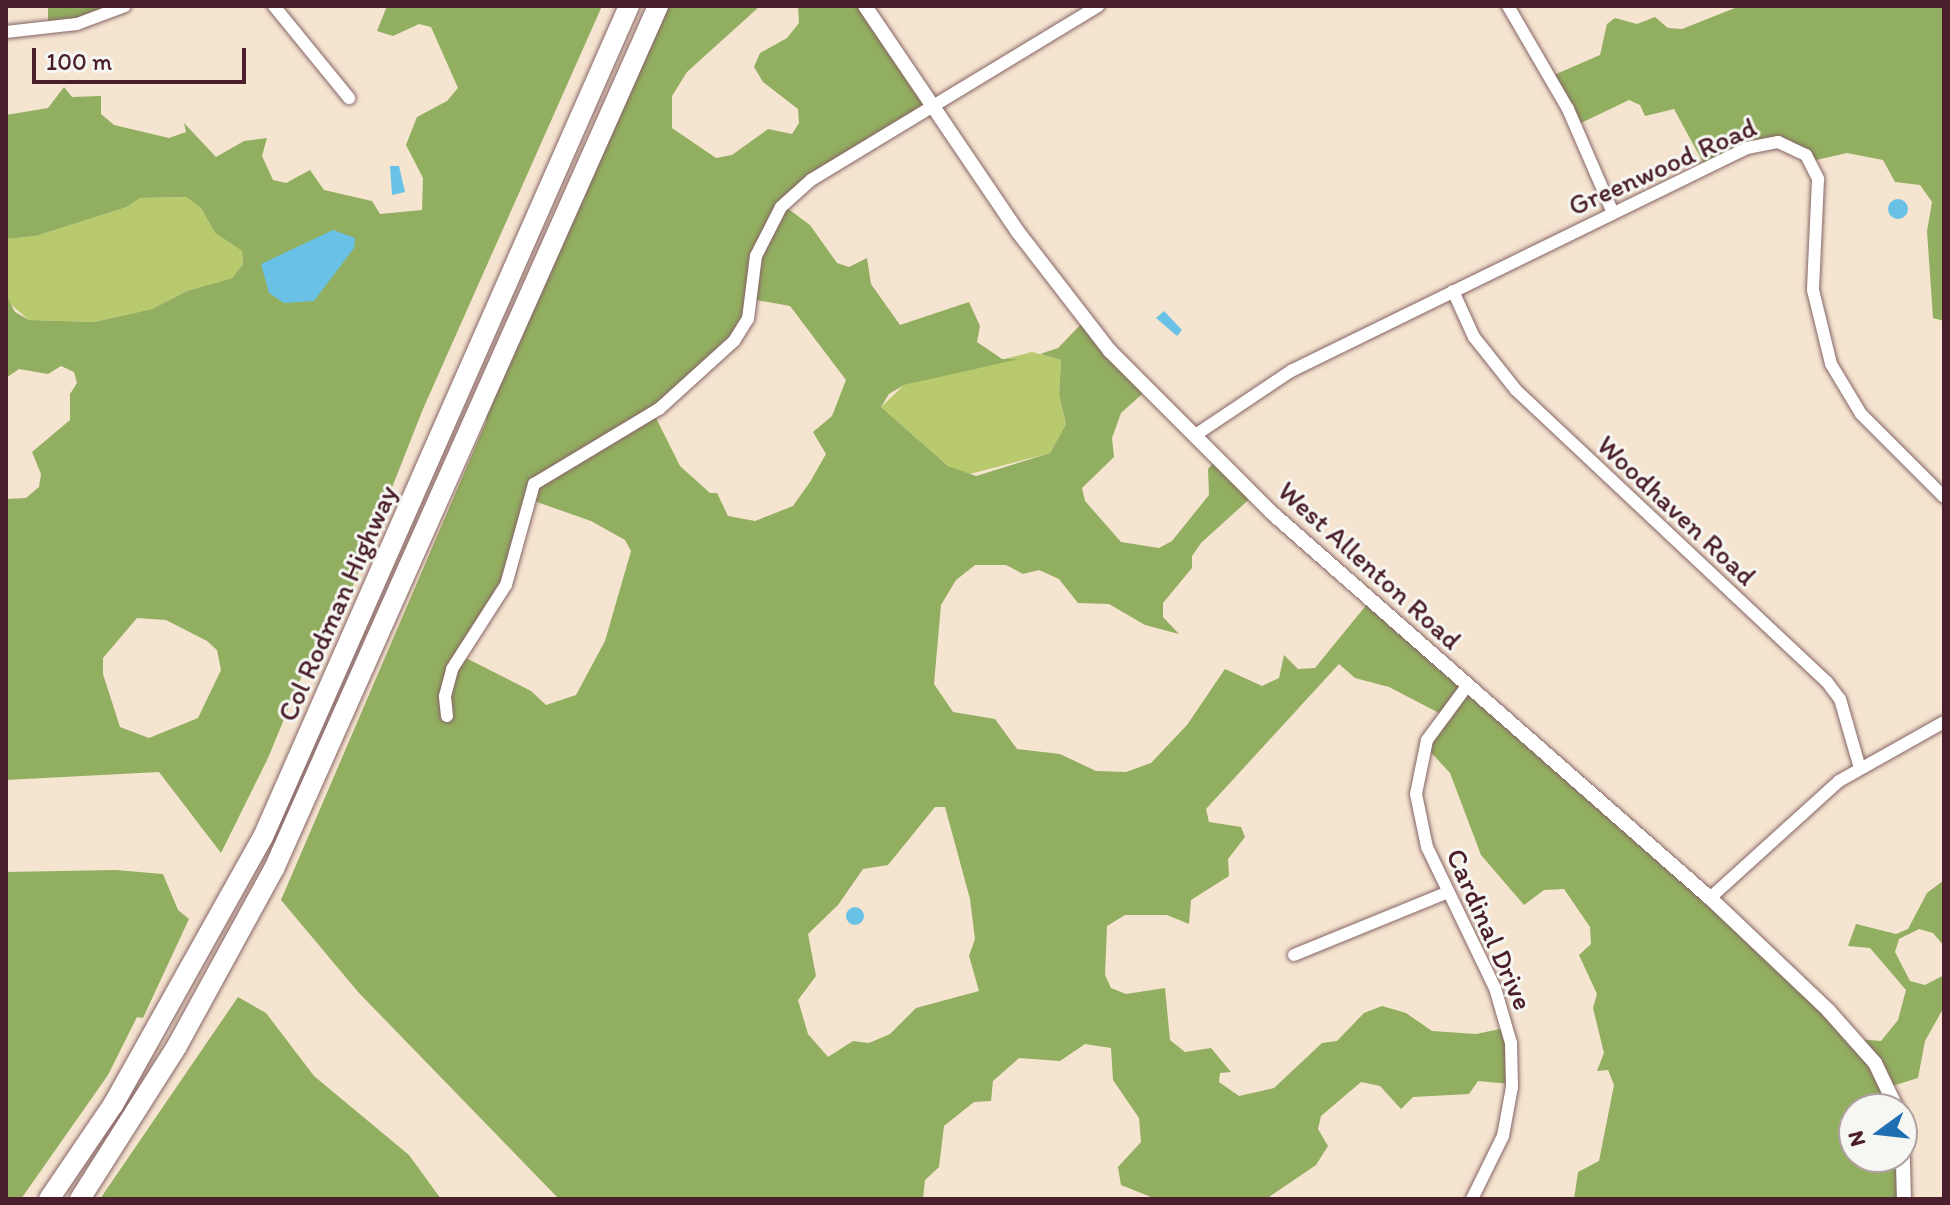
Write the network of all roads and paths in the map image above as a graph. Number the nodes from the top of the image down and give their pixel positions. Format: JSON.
{"nodes":[{"id":1,"x":125,"y":6,"type":"edge"},
{"id":2,"x":274,"y":6,"type":"edge"},
{"id":3,"x":629,"y":6,"type":"edge"},
{"id":4,"x":658,"y":6,"type":"edge"},
{"id":5,"x":865,"y":6,"type":"edge"},
{"id":6,"x":1098,"y":6,"type":"edge"},
{"id":7,"x":1508,"y":6,"type":"edge"},
{"id":8,"x":6,"y":32,"type":"edge"},
{"id":9,"x":349,"y":98,"type":"dead end"},
{"id":10,"x":932,"y":106,"type":"junction"},
{"id":11,"x":1613,"y":213,"type":"junction"},
{"id":12,"x":1453,"y":291,"type":"junction"},
{"id":13,"x":1194,"y":436,"type":"junction"},
{"id":14,"x":1944,"y":497,"type":"edge"},
{"id":15,"x":1467,"y":686,"type":"junction"},
{"id":16,"x":447,"y":716,"type":"dead end"},
{"id":17,"x":1944,"y":722,"type":"edge"},
{"id":18,"x":1859,"y":765,"type":"junction"},
{"id":19,"x":1448,"y":892,"type":"junction"},
{"id":20,"x":1710,"y":898,"type":"junction"},
{"id":21,"x":1294,"y":955,"type":"dead end"},
{"id":22,"x":1890,"y":1093,"type":"edge"},
{"id":23,"x":1903,"y":1173,"type":"edge"},
{"id":24,"x":49,"y":1199,"type":"edge"},
{"id":25,"x":80,"y":1199,"type":"edge"},
{"id":26,"x":1472,"y":1199,"type":"edge"},
{"id":27,"x":1904,"y":1199,"type":"edge"}],
"edges":[{"from":1,"to":8,"type":"street"},
{"from":2,"to":9,"type":"street"},
{"from":3,"to":24,"type":"highway","name":"Col Rodman Highway"},
{"from":4,"to":25,"type":"highway","name":"Col Rodman Highway"},
{"from":5,"to":10,"type":"street","name":"West Allenton Road"},
{"from":6,"to":10,"type":"street"},
{"from":7,"to":11,"type":"street"},
{"from":10,"to":13,"type":"street","name":"West Allenton Road"},
{"from":10,"to":16,"type":"street"},
{"from":11,"to":12,"type":"street","name":"Greenwood Road"},
{"from":11,"to":14,"type":"street","name":"Greenwood Road"},
{"from":12,"to":13,"type":"street","name":"Greenwood Road"},
{"from":12,"to":18,"type":"street","name":"Woodhaven Road"},
{"from":13,"to":15,"type":"street","name":"West Allenton Road"},
{"from":15,"to":19,"type":"street","name":"Cardinal Drive"},
{"from":15,"to":20,"type":"street","name":"West Allenton Road"},
{"from":17,"to":18,"type":"street"},
{"from":18,"to":20,"type":"street"},
{"from":19,"to":21,"type":"street"},
{"from":19,"to":26,"type":"street","name":"Cardinal Drive"},
{"from":20,"to":22,"type":"street","name":"West Allenton Road"},
{"from":23,"to":27,"type":"street"}]}
